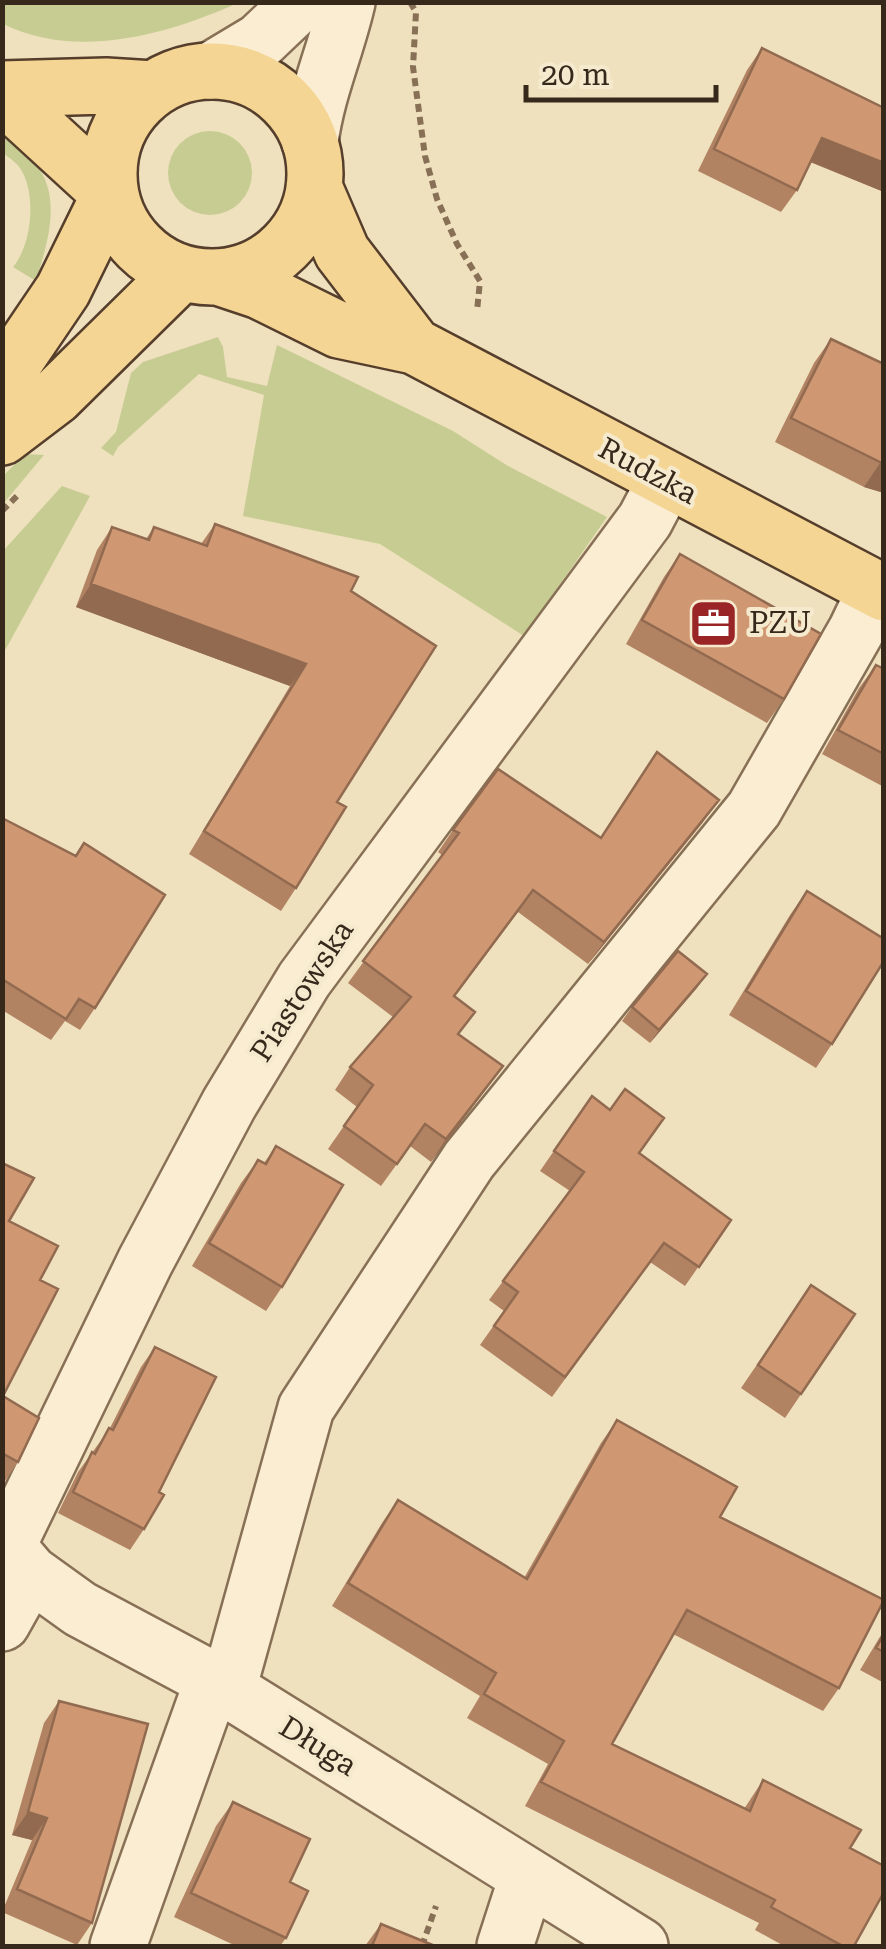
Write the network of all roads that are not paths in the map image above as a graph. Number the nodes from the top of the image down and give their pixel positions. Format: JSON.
{"nodes":[{"id":1,"x":300,"y":2,"type":"edge"},
{"id":2,"x":347,"y":2,"type":"edge"},
{"id":3,"x":210,"y":71,"type":"junction"},
{"id":4,"x":153,"y":89,"type":"junction"},
{"id":5,"x":2,"y":92,"type":"edge"},
{"id":6,"x":312,"y":164,"type":"junction"},
{"id":7,"x":110,"y":194,"type":"junction"},
{"id":8,"x":200,"y":275,"type":"junction"},
{"id":9,"x":414,"y":346,"type":"junction"},
{"id":10,"x":2,"y":380,"type":"edge"},
{"id":11,"x":2,"y":438,"type":"edge"},
{"id":12,"x":666,"y":480,"type":"junction"},
{"id":13,"x":880,"y":591,"type":"edge"},
{"id":14,"x":14,"y":1552,"type":"edge"},
{"id":15,"x":2,"y":1624,"type":"edge"},
{"id":16,"x":220,"y":1685,"type":"junction"},
{"id":17,"x":527,"y":1878,"type":"junction"},
{"id":18,"x":118,"y":1946,"type":"edge"},
{"id":19,"x":505,"y":1946,"type":"edge"},
{"id":20,"x":640,"y":1946,"type":"edge"}],
"edges":[{"from":1,"to":3,"type":"street"},
{"from":2,"to":6,"type":"street"},
{"from":3,"to":4,"type":"main road"},
{"from":3,"to":6,"type":"main road"},
{"from":4,"to":5,"type":"main road"},
{"from":4,"to":7,"type":"main road"},
{"from":5,"to":7,"type":"main road"},
{"from":6,"to":8,"type":"main road"},
{"from":6,"to":9,"type":"main road","name":"Rudzka"},
{"from":7,"to":8,"type":"main road"},
{"from":7,"to":10,"type":"main road"},
{"from":8,"to":9,"type":"main road","name":"Rudzka"},
{"from":8,"to":11,"type":"main road"},
{"from":9,"to":12,"type":"main road","name":"Rudzka"},
{"from":12,"to":13,"type":"main road","name":"Rudzka"},
{"from":12,"to":14,"type":"street","name":"Piastowska"},
{"from":13,"to":16,"type":"street"},
{"from":14,"to":15,"type":"street","name":"Piastowska"},
{"from":14,"to":16,"type":"street","name":"Długa"},
{"from":16,"to":17,"type":"street","name":"Długa"},
{"from":16,"to":18,"type":"street"},
{"from":17,"to":19,"type":"street"},
{"from":17,"to":20,"type":"street","name":"Długa"}]}
